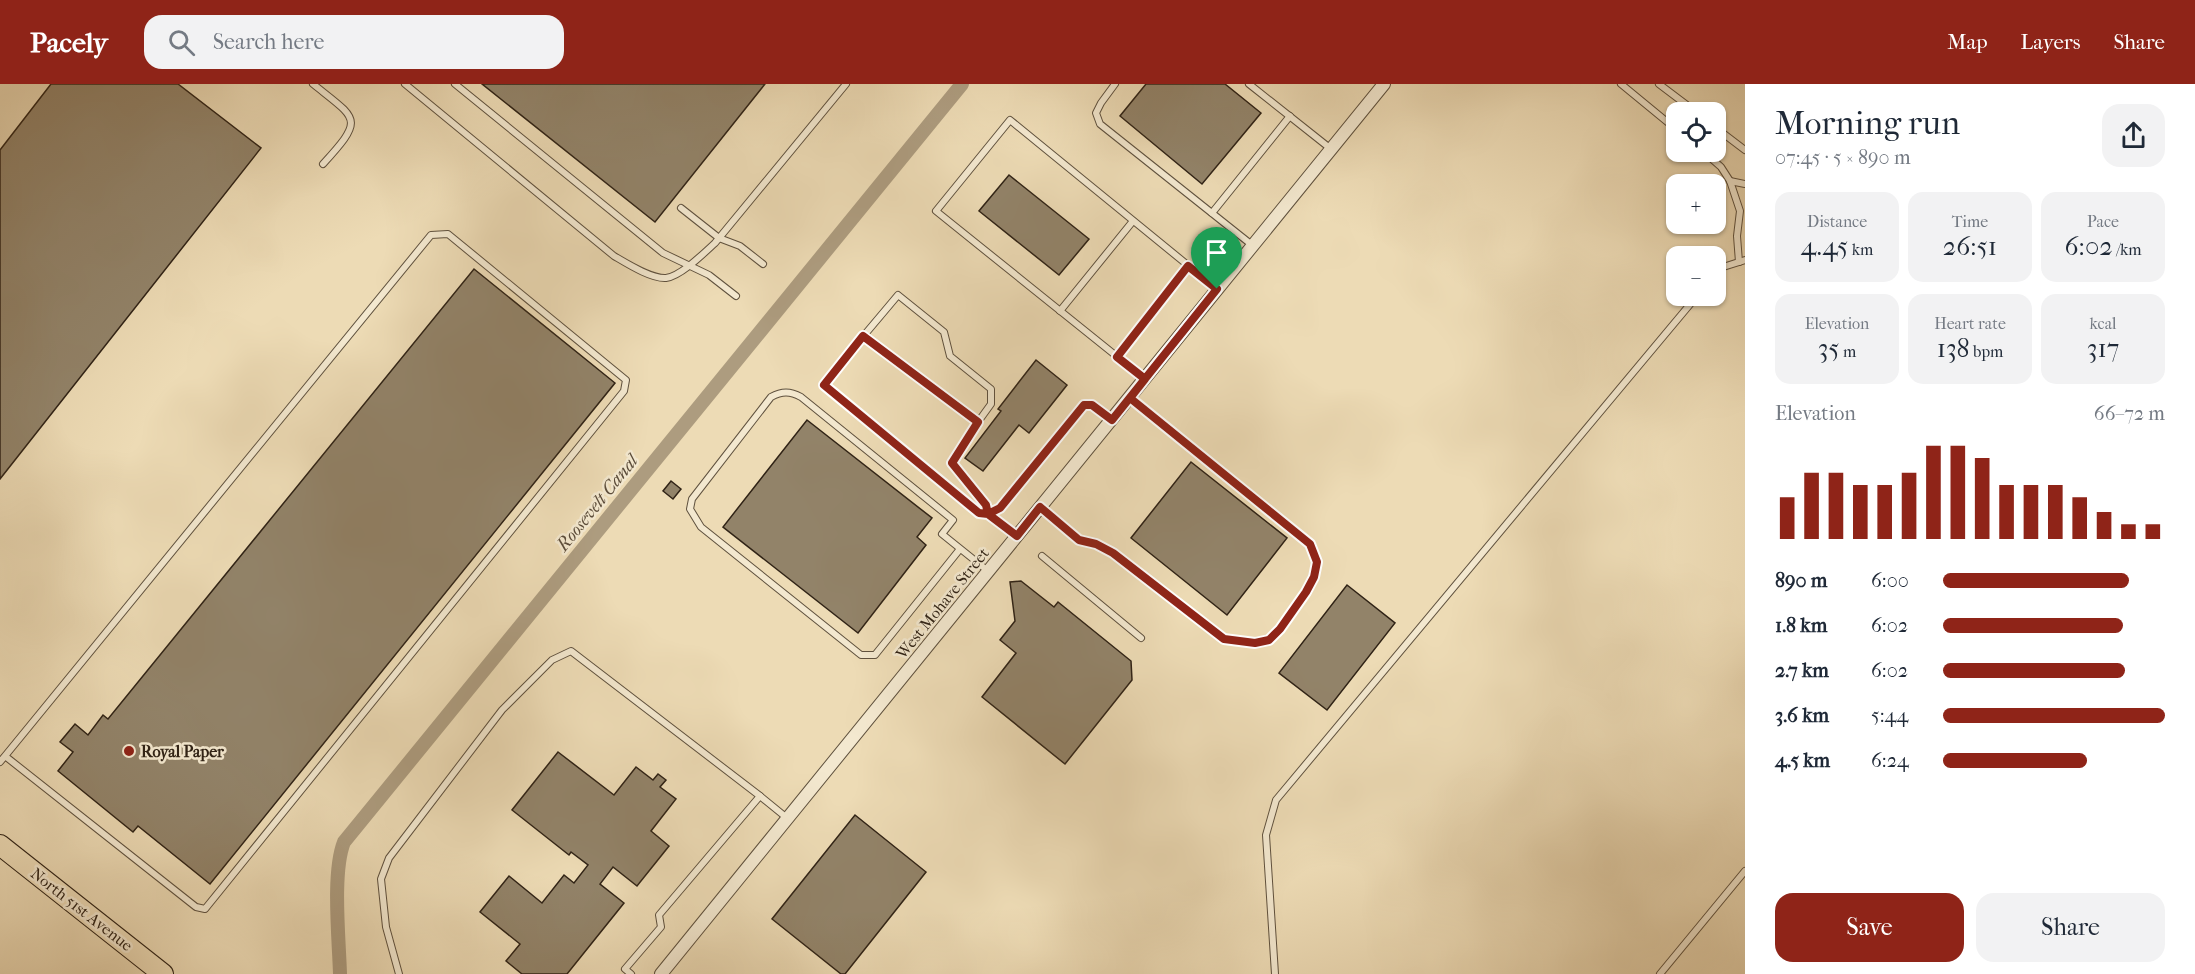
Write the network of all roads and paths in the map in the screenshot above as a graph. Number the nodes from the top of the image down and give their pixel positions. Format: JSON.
{"nodes":[{"id":1,"x":313,"y":84,"type":"edge"},
{"id":2,"x":405,"y":84,"type":"edge"},
{"id":3,"x":455,"y":84,"type":"edge"},
{"id":4,"x":846,"y":84,"type":"edge"},
{"id":5,"x":1115,"y":84,"type":"edge"},
{"id":6,"x":1249,"y":84,"type":"edge"},
{"id":7,"x":1384,"y":84,"type":"edge"},
{"id":8,"x":1621,"y":84,"type":"edge"},
{"id":9,"x":1659,"y":84,"type":"edge"},
{"id":10,"x":1683,"y":102,"type":"edge"},
{"id":11,"x":1290,"y":116,"type":"junction"},
{"id":12,"x":1666,"y":120,"type":"edge"},
{"id":13,"x":1726,"y":136,"type":"edge"},
{"id":14,"x":1331,"y":149,"type":"junction"},
{"id":15,"x":1745,"y":150,"type":"edge"},
{"id":16,"x":1715,"y":162,"type":"edge"},
{"id":17,"x":323,"y":164,"type":"dead end"},
{"id":18,"x":1730,"y":181,"type":"junction"},
{"id":19,"x":1745,"y":184,"type":"edge"},
{"id":20,"x":681,"y":208,"type":"dead end"},
{"id":21,"x":1212,"y":213,"type":"junction"},
{"id":22,"x":1133,"y":221,"type":"junction"},
{"id":23,"x":719,"y":238,"type":"junction"},
{"id":24,"x":1253,"y":246,"type":"junction"},
{"id":25,"x":1742,"y":261,"type":"edge"},
{"id":26,"x":763,"y":264,"type":"dead end"},
{"id":27,"x":690,"y":266,"type":"junction"},
{"id":28,"x":1188,"y":266,"type":"junction"},
{"id":29,"x":1726,"y":266,"type":"edge"},
{"id":30,"x":1217,"y":289,"type":"junction"},
{"id":31,"x":736,"y":296,"type":"dead end"},
{"id":32,"x":1689,"y":306,"type":"edge"},
{"id":33,"x":1060,"y":311,"type":"junction"},
{"id":34,"x":863,"y":336,"type":"junction"},
{"id":35,"x":1117,"y":357,"type":"junction"},
{"id":36,"x":1145,"y":379,"type":"junction"},
{"id":37,"x":1130,"y":398,"type":"junction"},
{"id":38,"x":1112,"y":420,"type":"junction"},
{"id":39,"x":978,"y":422,"type":"junction"},
{"id":40,"x":1040,"y":507,"type":"junction"},
{"id":41,"x":988,"y":514,"type":"junction"},
{"id":42,"x":1017,"y":536,"type":"junction"},
{"id":43,"x":960,"y":549,"type":"junction"},
{"id":44,"x":1042,"y":556,"type":"dead end"},
{"id":45,"x":988,"y":571,"type":"junction"},
{"id":46,"x":1141,"y":638,"type":"dead end"},
{"id":47,"x":5,"y":756,"type":"junction"},
{"id":48,"x":0,"y":762,"type":"edge"},
{"id":49,"x":760,"y":796,"type":"junction"},
{"id":50,"x":788,"y":818,"type":"junction"},
{"id":51,"x":0,"y":845,"type":"edge"},
{"id":52,"x":1745,"y":871,"type":"edge"},
{"id":53,"x":626,"y":972,"type":"edge"},
{"id":54,"x":163,"y":974,"type":"edge"},
{"id":55,"x":399,"y":974,"type":"edge"},
{"id":56,"x":661,"y":974,"type":"edge"},
{"id":57,"x":1275,"y":974,"type":"edge"},
{"id":58,"x":1660,"y":974,"type":"edge"}],
"edges":[{"from":1,"to":17,"type":"lane"},
{"from":2,"to":27,"type":"lane"},
{"from":3,"to":27,"type":"lane"},
{"from":4,"to":23,"type":"lane"},
{"from":5,"to":21,"type":"lane"},
{"from":6,"to":11,"type":"lane"},
{"from":7,"to":14,"type":"street","name":"West Mohave Street"},
{"from":8,"to":12,"type":"lane"},
{"from":9,"to":10,"type":"lane"},
{"from":11,"to":14,"type":"lane"},
{"from":11,"to":21,"type":"lane"},
{"from":13,"to":15,"type":"lane"},
{"from":14,"to":24,"type":"street","name":"West Mohave Street"},
{"from":16,"to":18,"type":"lane"},
{"from":18,"to":19,"type":"lane"},
{"from":18,"to":25,"type":"lane"},
{"from":20,"to":23,"type":"lane"},
{"from":21,"to":24,"type":"lane"},
{"from":22,"to":28,"type":"lane"},
{"from":22,"to":33,"type":"lane"},
{"from":22,"to":33,"type":"lane"},
{"from":23,"to":26,"type":"lane"},
{"from":23,"to":27,"type":"lane"},
{"from":24,"to":30,"type":"street","name":"West Mohave Street"},
{"from":25,"to":29,"type":"lane"},
{"from":27,"to":31,"type":"lane"},
{"from":28,"to":30,"type":"lane"},
{"from":28,"to":35,"type":"lane"},
{"from":30,"to":36,"type":"street","name":"West Mohave Street"},
{"from":32,"to":57,"type":"lane"},
{"from":33,"to":35,"type":"lane"},
{"from":34,"to":39,"type":"lane"},
{"from":34,"to":39,"type":"lane"},
{"from":34,"to":41,"type":"lane"},
{"from":35,"to":36,"type":"lane"},
{"from":36,"to":37,"type":"street","name":"West Mohave Street"},
{"from":37,"to":38,"type":"street","name":"West Mohave Street"},
{"from":37,"to":40,"type":"lane"},
{"from":38,"to":40,"type":"street","name":"West Mohave Street"},
{"from":38,"to":41,"type":"lane"},
{"from":39,"to":41,"type":"lane"},
{"from":40,"to":42,"type":"street","name":"West Mohave Street"},
{"from":41,"to":42,"type":"lane"},
{"from":42,"to":45,"type":"street","name":"West Mohave Street"},
{"from":43,"to":43,"type":"lane"},
{"from":43,"to":45,"type":"lane"},
{"from":44,"to":46,"type":"lane"},
{"from":45,"to":50,"type":"street","name":"West Mohave Street"},
{"from":47,"to":47,"type":"lane"},
{"from":47,"to":48,"type":"lane"},
{"from":49,"to":50,"type":"lane"},
{"from":49,"to":53,"type":"lane"},
{"from":49,"to":55,"type":"lane"},
{"from":50,"to":56,"type":"street","name":"West Mohave Street"},
{"from":51,"to":54,"type":"main road","name":"North 51st Avenue"},
{"from":52,"to":58,"type":"lane"}]}
